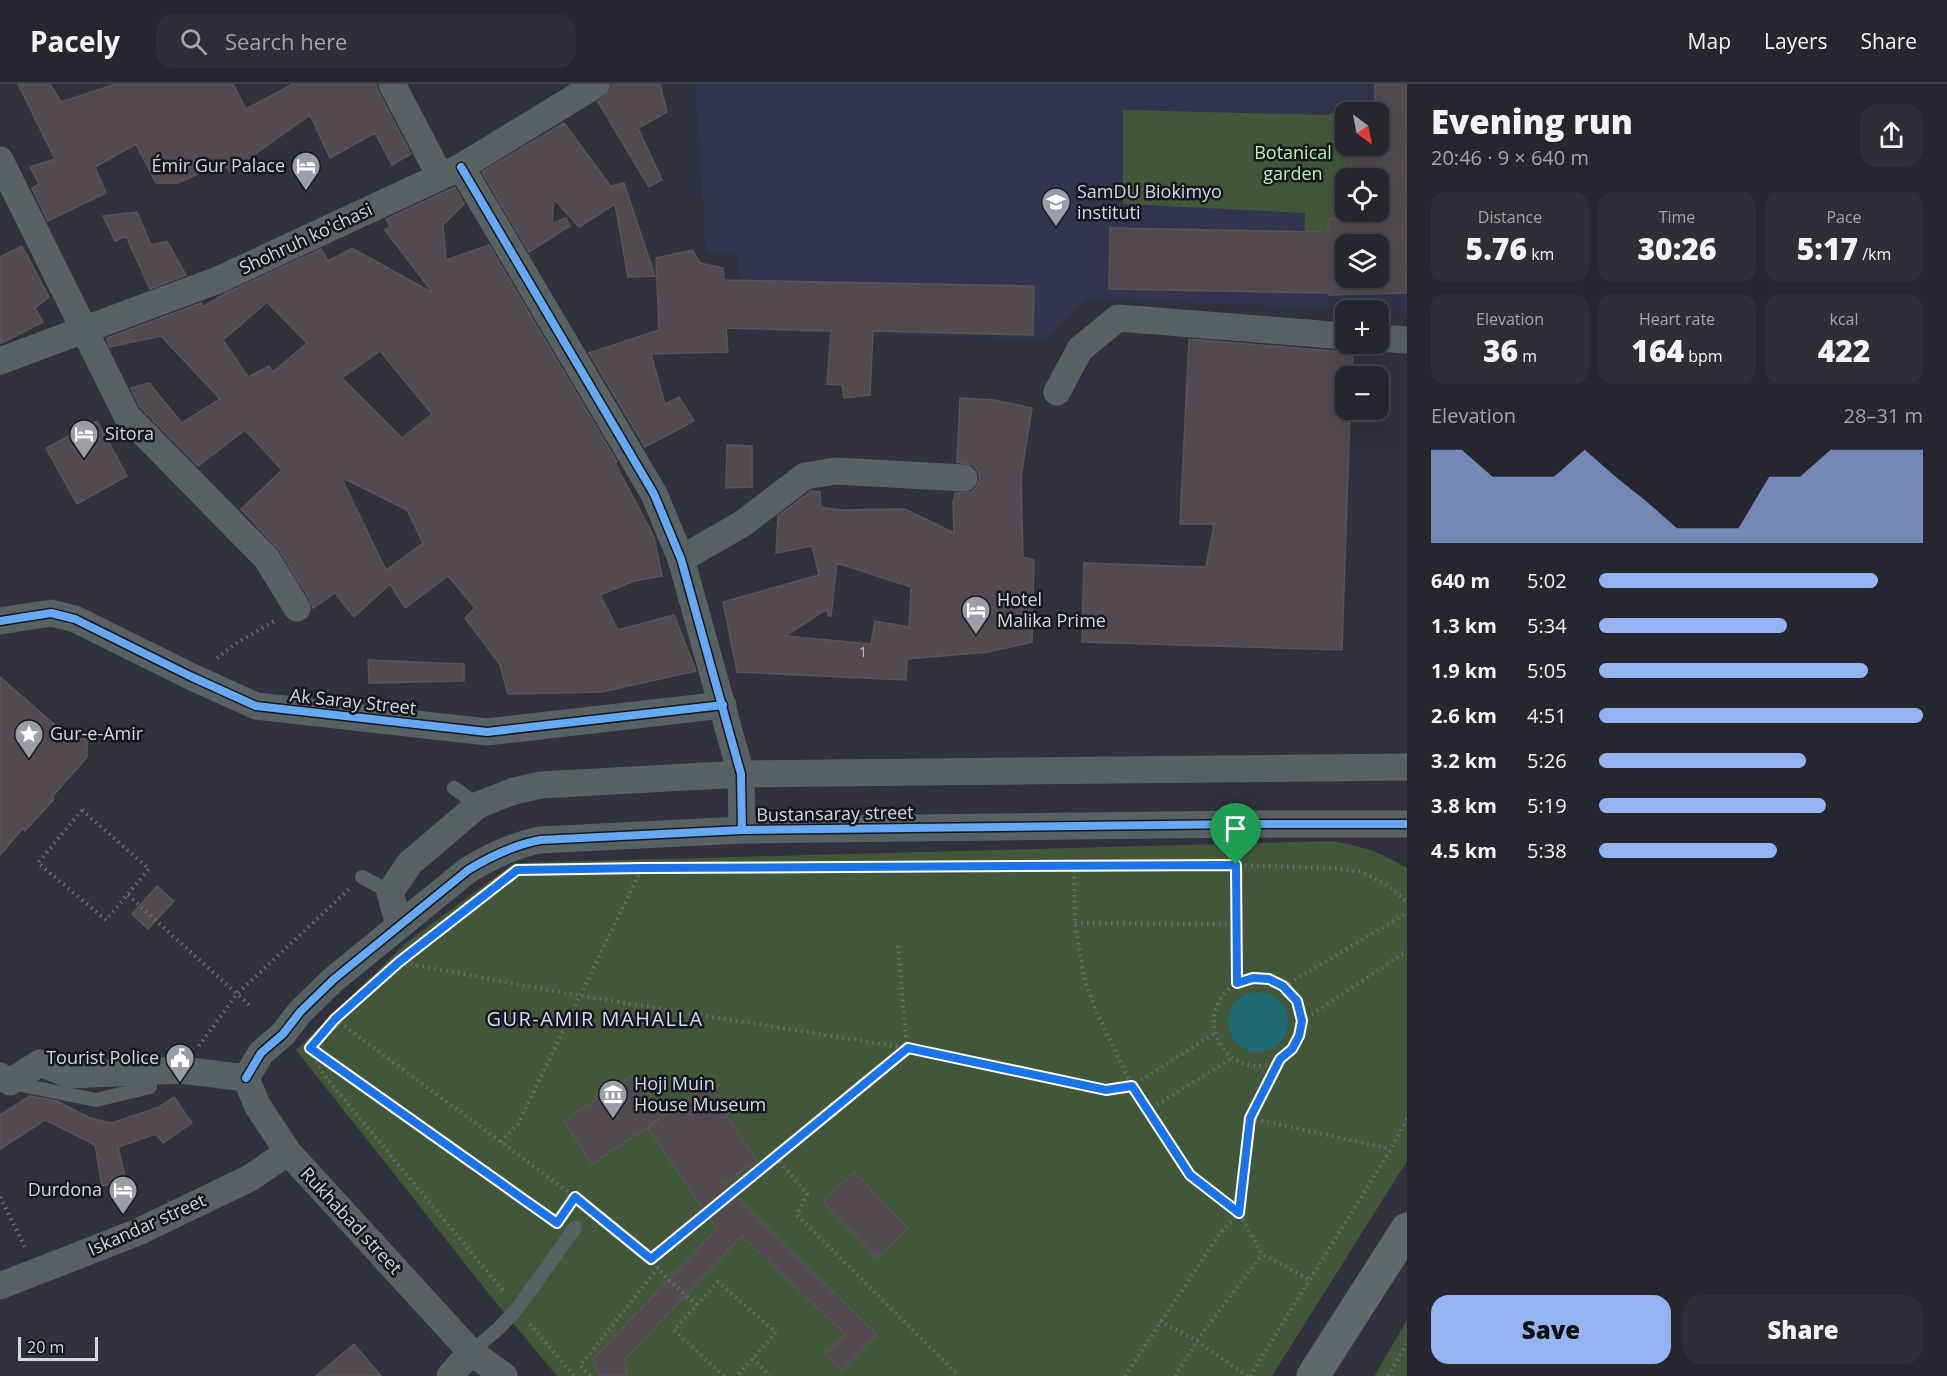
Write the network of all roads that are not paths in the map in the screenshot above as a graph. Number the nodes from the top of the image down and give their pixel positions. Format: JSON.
{"nodes":[{"id":1,"x":392,"y":84,"type":"edge"},
{"id":2,"x":597,"y":84,"type":"edge"},
{"id":3,"x":0,"y":160,"type":"edge"},
{"id":4,"x":450,"y":171,"type":"junction"},
{"id":5,"x":85,"y":329,"type":"junction"},
{"id":6,"x":1335,"y":335,"type":"edge"},
{"id":7,"x":1389,"y":339,"type":"edge"},
{"id":8,"x":1407,"y":340,"type":"edge"},
{"id":9,"x":0,"y":361,"type":"edge"},
{"id":10,"x":1057,"y":392,"type":"dead end"},
{"id":11,"x":964,"y":478,"type":"dead end"},
{"id":12,"x":681,"y":559,"type":"junction"},
{"id":13,"x":297,"y":608,"type":"road end"},
{"id":14,"x":0,"y":621,"type":"edge"},
{"id":15,"x":723,"y":705,"type":"junction"},
{"id":16,"x":1407,"y":766,"type":"edge"},
{"id":17,"x":741,"y":774,"type":"junction"},
{"id":18,"x":454,"y":788,"type":"dead end"},
{"id":19,"x":478,"y":805,"type":"junction"},
{"id":20,"x":1407,"y":824,"type":"edge"},
{"id":21,"x":742,"y":830,"type":"junction"},
{"id":22,"x":362,"y":876,"type":"road end"},
{"id":23,"x":390,"y":892,"type":"junction"},
{"id":24,"x":399,"y":926,"type":"junction"},
{"id":25,"x":246,"y":1078,"type":"junction"},
{"id":26,"x":5,"y":1079,"type":"edge"},
{"id":27,"x":150,"y":1087,"type":"dead end"},
{"id":28,"x":288,"y":1152,"type":"junction"},
{"id":29,"x":575,"y":1228,"type":"dead end"},
{"id":30,"x":1407,"y":1229,"type":"edge"},
{"id":31,"x":0,"y":1286,"type":"edge"},
{"id":32,"x":471,"y":1352,"type":"junction"},
{"id":33,"x":450,"y":1376,"type":"edge"},
{"id":34,"x":485,"y":1376,"type":"edge"},
{"id":35,"x":504,"y":1376,"type":"edge"},
{"id":36,"x":1313,"y":1376,"type":"edge"}],
"edges":[{"from":1,"to":4,"type":"street"},
{"from":2,"to":4,"type":"street","name":"Shohruh ko'chasi"},
{"from":3,"to":5,"type":"street"},
{"from":4,"to":5,"type":"street","name":"Shohruh ko'chasi"},
{"from":4,"to":12,"type":"street"},
{"from":5,"to":9,"type":"street","name":"Shohruh ko'chasi"},
{"from":5,"to":13,"type":"street"},
{"from":6,"to":10,"type":"street"},
{"from":7,"to":8,"type":"street"},
{"from":11,"to":12,"type":"street"},
{"from":12,"to":15,"type":"street"},
{"from":14,"to":15,"type":"street","name":"Ak Saray Street"},
{"from":15,"to":17,"type":"street"},
{"from":16,"to":17,"type":"street"},
{"from":17,"to":19,"type":"street"},
{"from":17,"to":21,"type":"street"},
{"from":18,"to":19,"type":"lane"},
{"from":19,"to":23,"type":"street"},
{"from":20,"to":21,"type":"street","name":"Bustansaray street"},
{"from":21,"to":24,"type":"street","name":"Bustansaray street"},
{"from":22,"to":23,"type":"lane"},
{"from":23,"to":24,"type":"street"},
{"from":24,"to":25,"type":"street","name":"Bustansaray street"},
{"from":25,"to":26,"type":"street"},
{"from":25,"to":28,"type":"street","name":"Rukhabad street"},
{"from":26,"to":27,"type":"lane"},
{"from":28,"to":31,"type":"street","name":"Iskandar street"},
{"from":28,"to":32,"type":"street","name":"Rukhabad street"},
{"from":29,"to":32,"type":"lane"},
{"from":30,"to":36,"type":"main road"},
{"from":32,"to":33,"type":"street"},
{"from":32,"to":34,"type":"street","name":"Rukhabad street"},
{"from":32,"to":35,"type":"street","name":"Rukhabad street"}]}
